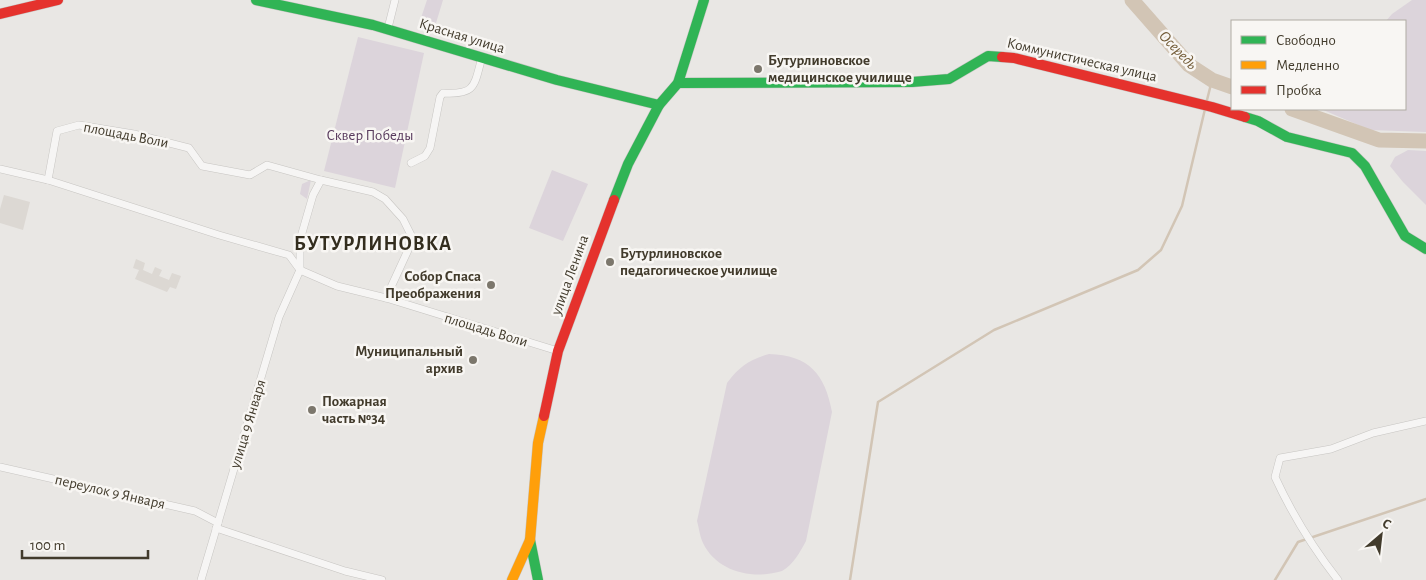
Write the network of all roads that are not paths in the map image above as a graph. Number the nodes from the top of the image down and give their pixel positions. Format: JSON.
{"nodes":[{"id":1,"x":58,"y":0,"type":"edge"},
{"id":2,"x":256,"y":0,"type":"edge"},
{"id":3,"x":395,"y":0,"type":"edge"},
{"id":4,"x":704,"y":0,"type":"edge"},
{"id":5,"x":0,"y":14,"type":"edge"},
{"id":6,"x":388,"y":28,"type":"junction"},
{"id":7,"x":482,"y":58,"type":"junction"},
{"id":8,"x":678,"y":83,"type":"junction"},
{"id":9,"x":659,"y":105,"type":"junction"},
{"id":10,"x":411,"y":164,"type":"dead end"},
{"id":11,"x":0,"y":169,"type":"edge"},
{"id":12,"x":48,"y":180,"type":"junction"},
{"id":13,"x":321,"y":180,"type":"junction"},
{"id":14,"x":1426,"y":248,"type":"edge"},
{"id":15,"x":300,"y":270,"type":"junction"},
{"id":16,"x":386,"y":298,"type":"junction"},
{"id":17,"x":558,"y":351,"type":"junction"},
{"id":18,"x":1426,"y":421,"type":"edge"},
{"id":19,"x":0,"y":467,"type":"edge"},
{"id":20,"x":217,"y":525,"type":"junction"},
{"id":21,"x":530,"y":540,"type":"junction"},
{"id":22,"x":201,"y":580,"type":"edge"},
{"id":23,"x":382,"y":580,"type":"edge"},
{"id":24,"x":512,"y":580,"type":"edge"},
{"id":25,"x":538,"y":580,"type":"edge"},
{"id":26,"x":1338,"y":580,"type":"edge"}],
"edges":[{"from":1,"to":5,"type":"main road"},
{"from":2,"to":6,"type":"main road","name":"Красная улица"},
{"from":3,"to":6,"type":"street"},
{"from":4,"to":8,"type":"main road","name":"улица Ленина"},
{"from":6,"to":7,"type":"main road","name":"Красная улица"},
{"from":7,"to":9,"type":"main road","name":"Красная улица"},
{"from":7,"to":10,"type":"street"},
{"from":8,"to":9,"type":"main road","name":"улица Ленина"},
{"from":8,"to":14,"type":"main road","name":"Коммунистическая улица"},
{"from":9,"to":17,"type":"main road","name":"улица Ленина"},
{"from":11,"to":12,"type":"street"},
{"from":12,"to":13,"type":"street","name":"площадь Воли"},
{"from":12,"to":15,"type":"street","name":"площадь Воли"},
{"from":13,"to":15,"type":"street"},
{"from":13,"to":16,"type":"street","name":"площадь Воли"},
{"from":15,"to":16,"type":"street","name":"площадь Воли"},
{"from":15,"to":20,"type":"street","name":"улица 9 Января"},
{"from":16,"to":17,"type":"street","name":"площадь Воли"},
{"from":17,"to":21,"type":"main road","name":"улица Ленина"},
{"from":18,"to":26,"type":"street"},
{"from":19,"to":20,"type":"street","name":"переулок 9 Января"},
{"from":20,"to":22,"type":"street","name":"улица 9 Января"},
{"from":20,"to":23,"type":"street","name":"переулок 9 Января"},
{"from":21,"to":24,"type":"main road"},
{"from":21,"to":25,"type":"main road","name":"улица Ленина"}]}
